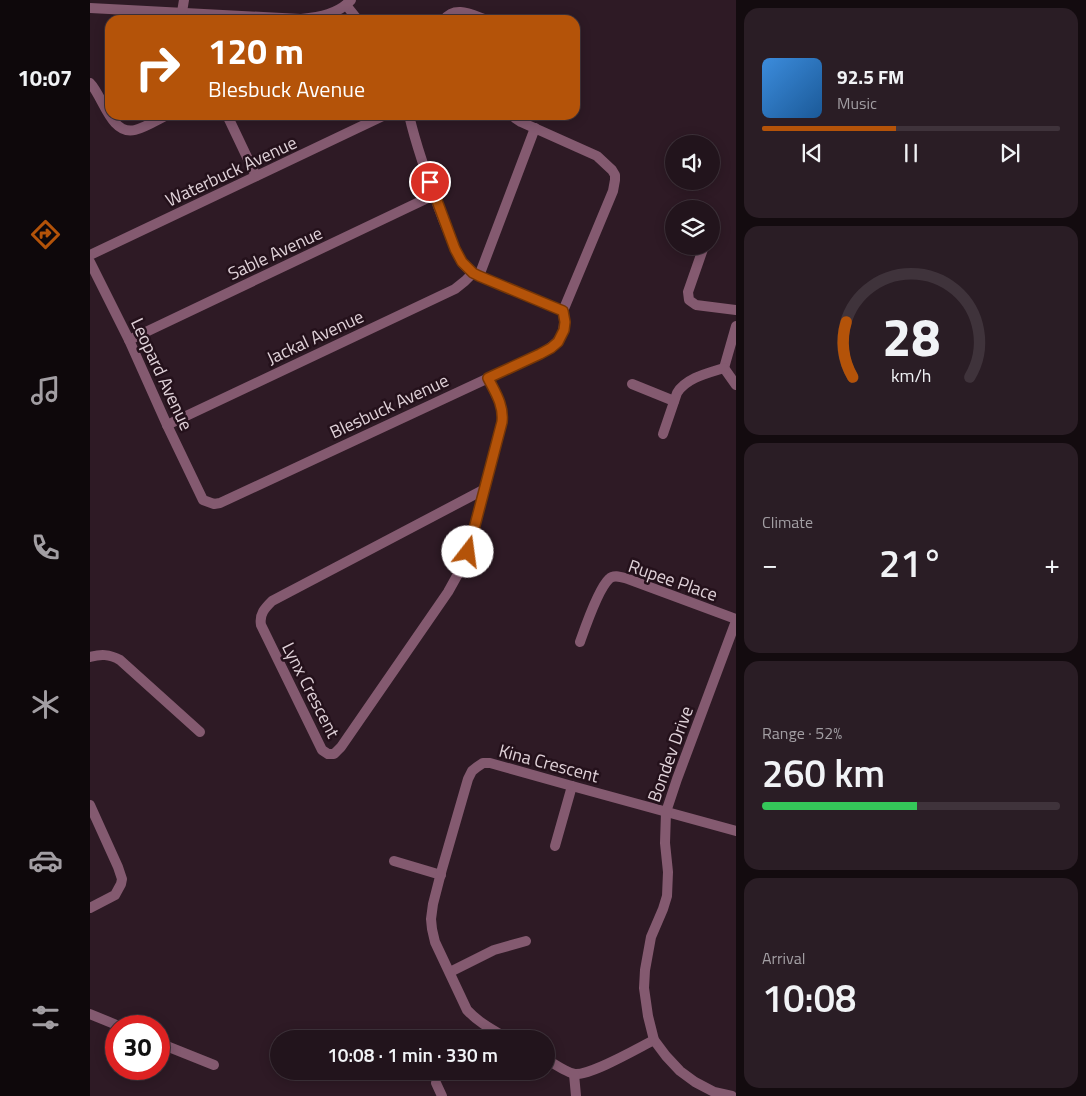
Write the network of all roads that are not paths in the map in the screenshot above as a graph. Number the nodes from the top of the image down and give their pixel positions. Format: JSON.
{"nodes":[{"id":1,"x":184,"y":0,"type":"edge"},
{"id":2,"x":349,"y":3,"type":"edge"},
{"id":3,"x":90,"y":8,"type":"edge"},
{"id":4,"x":182,"y":12,"type":"junction"},
{"id":5,"x":233,"y":15,"type":"edge"},
{"id":6,"x":333,"y":15,"type":"edge"},
{"id":7,"x":355,"y":15,"type":"edge"},
{"id":8,"x":448,"y":15,"type":"edge"},
{"id":9,"x":472,"y":15,"type":"edge"},
{"id":10,"x":90,"y":83,"type":"edge"},
{"id":11,"x":105,"y":106,"type":"edge"},
{"id":12,"x":112,"y":120,"type":"edge"},
{"id":13,"x":156,"y":120,"type":"edge"},
{"id":14,"x":229,"y":120,"type":"edge"},
{"id":15,"x":374,"y":120,"type":"edge"},
{"id":16,"x":410,"y":120,"type":"edge"},
{"id":17,"x":518,"y":120,"type":"edge"},
{"id":18,"x":535,"y":128,"type":"junction"},
{"id":19,"x":256,"y":176,"type":"junction"},
{"id":20,"x":434,"y":195,"type":"junction"},
{"id":21,"x":90,"y":255,"type":"edge"},
{"id":22,"x":701,"y":255,"type":"edge"},
{"id":23,"x":90,"y":262,"type":"edge"},
{"id":24,"x":476,"y":275,"type":"junction"},
{"id":25,"x":736,"y":310,"type":"edge"},
{"id":26,"x":563,"y":311,"type":"junction"},
{"id":27,"x":736,"y":326,"type":"edge"},
{"id":28,"x":129,"y":340,"type":"junction"},
{"id":29,"x":724,"y":368,"type":"junction"},
{"id":30,"x":488,"y":378,"type":"junction"},
{"id":31,"x":632,"y":384,"type":"dead end"},
{"id":32,"x":736,"y":385,"type":"edge"},
{"id":33,"x":674,"y":400,"type":"junction"},
{"id":34,"x":167,"y":425,"type":"junction"},
{"id":35,"x":662,"y":434,"type":"dead end"},
{"id":36,"x":485,"y":489,"type":"junction"},
{"id":37,"x":203,"y":500,"type":"joint"},
{"id":38,"x":736,"y":620,"type":"edge"},
{"id":39,"x":580,"y":642,"type":"dead end"},
{"id":40,"x":90,"y":657,"type":"edge"},
{"id":41,"x":200,"y":732,"type":"dead end"},
{"id":42,"x":572,"y":786,"type":"junction"},
{"id":43,"x":90,"y":805,"type":"edge"},
{"id":44,"x":666,"y":812,"type":"junction"},
{"id":45,"x":736,"y":831,"type":"edge"},
{"id":46,"x":555,"y":846,"type":"dead end"},
{"id":47,"x":394,"y":861,"type":"dead end"},
{"id":48,"x":441,"y":875,"type":"junction"},
{"id":49,"x":90,"y":908,"type":"edge"},
{"id":50,"x":526,"y":941,"type":"dead end"},
{"id":51,"x":450,"y":972,"type":"junction"},
{"id":52,"x":90,"y":1014,"type":"edge"},
{"id":53,"x":105,"y":1020,"type":"edge"},
{"id":54,"x":492,"y":1030,"type":"edge"},
{"id":55,"x":654,"y":1040,"type":"junction"},
{"id":56,"x":170,"y":1047,"type":"edge"},
{"id":57,"x":555,"y":1064,"type":"edge"},
{"id":58,"x":214,"y":1065,"type":"dead end"},
{"id":59,"x":574,"y":1074,"type":"junction"},
{"id":60,"x":436,"y":1083,"type":"dead end"},
{"id":61,"x":442,"y":1096,"type":"edge"},
{"id":62,"x":576,"y":1096,"type":"edge"},
{"id":63,"x":732,"y":1096,"type":"edge"}],
"edges":[{"from":1,"to":4,"type":"street"},
{"from":2,"to":6,"type":"street"},
{"from":2,"to":7,"type":"street"},
{"from":3,"to":4,"type":"street"},
{"from":4,"to":5,"type":"street"},
{"from":8,"to":9,"type":"street"},
{"from":10,"to":11,"type":"street"},
{"from":12,"to":13,"type":"street"},
{"from":14,"to":19,"type":"street"},
{"from":15,"to":19,"type":"street","name":"Waterbuck Avenue"},
{"from":16,"to":20,"type":"street"},
{"from":17,"to":18,"type":"street"},
{"from":18,"to":24,"type":"street"},
{"from":18,"to":26,"type":"street","name":"Blesbuck Avenue"},
{"from":19,"to":21,"type":"street","name":"Waterbuck Avenue"},
{"from":20,"to":24,"type":"street"},
{"from":20,"to":28,"type":"street","name":"Sable Avenue"},
{"from":22,"to":25,"type":"street"},
{"from":23,"to":28,"type":"street","name":"Leopard Avenue"},
{"from":24,"to":26,"type":"street"},
{"from":24,"to":34,"type":"street","name":"Jackal Avenue"},
{"from":26,"to":30,"type":"street","name":"Blesbuck Avenue"},
{"from":27,"to":29,"type":"street"},
{"from":28,"to":34,"type":"street","name":"Leopard Avenue"},
{"from":29,"to":32,"type":"street"},
{"from":29,"to":33,"type":"street"},
{"from":30,"to":36,"type":"street","name":"Lynx Crescent"},
{"from":30,"to":37,"type":"street","name":"Blesbuck Avenue"},
{"from":31,"to":33,"type":"street"},
{"from":33,"to":35,"type":"street"},
{"from":34,"to":37,"type":"street","name":"Leopard Avenue"},
{"from":36,"to":36,"type":"street","name":"Lynx Crescent"},
{"from":38,"to":39,"type":"street","name":"Rupee Place"},
{"from":38,"to":44,"type":"street","name":"Bondev Drive"},
{"from":40,"to":41,"type":"street"},
{"from":42,"to":44,"type":"street","name":"Kina Crescent"},
{"from":42,"to":46,"type":"street"},
{"from":42,"to":48,"type":"street","name":"Kina Crescent"},
{"from":43,"to":49,"type":"street"},
{"from":44,"to":45,"type":"street","name":"Kina Crescent"},
{"from":44,"to":55,"type":"street","name":"Bondev Drive"},
{"from":47,"to":48,"type":"street"},
{"from":48,"to":51,"type":"street","name":"Kina Crescent"},
{"from":50,"to":51,"type":"street"},
{"from":51,"to":54,"type":"street","name":"Kina Crescent"},
{"from":52,"to":53,"type":"street"},
{"from":55,"to":59,"type":"street"},
{"from":55,"to":63,"type":"street","name":"Bondev Drive"},
{"from":56,"to":58,"type":"street"},
{"from":57,"to":59,"type":"street"},
{"from":59,"to":62,"type":"street"},
{"from":60,"to":61,"type":"street"}]}
